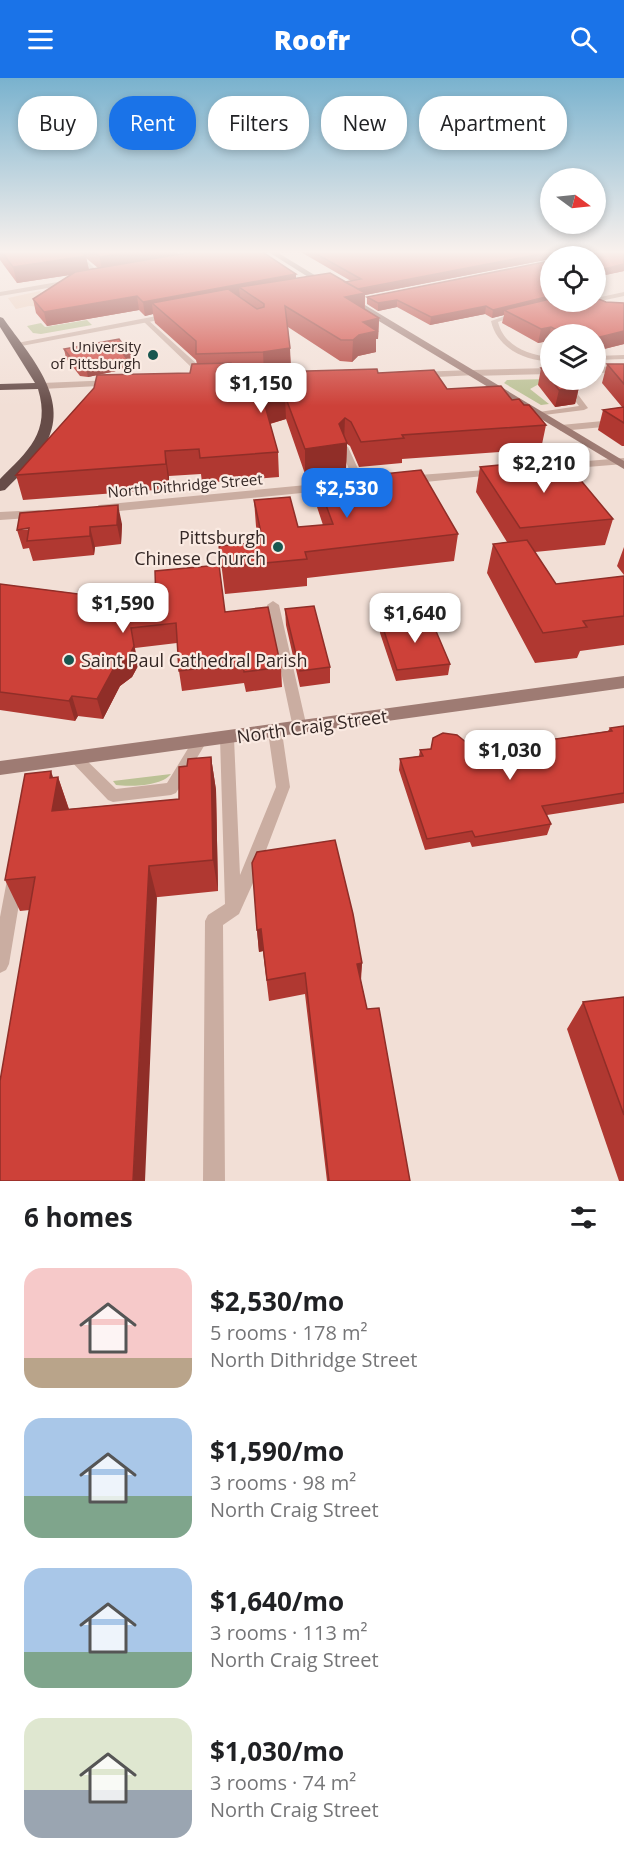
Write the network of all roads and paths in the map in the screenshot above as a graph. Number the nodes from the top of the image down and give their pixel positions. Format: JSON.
{"nodes":[{"id":1,"x":354,"y":302,"type":"edge"},
{"id":2,"x":526,"y":311,"type":"edge"},
{"id":3,"x":183,"y":312,"type":"edge"},
{"id":4,"x":0,"y":320,"type":"edge"},
{"id":5,"x":145,"y":320,"type":"junction"},
{"id":6,"x":16,"y":344,"type":"junction"},
{"id":7,"x":624,"y":357,"type":"edge"},
{"id":8,"x":540,"y":358,"type":"edge"},
{"id":9,"x":606,"y":358,"type":"edge"},
{"id":10,"x":624,"y":369,"type":"edge"},
{"id":11,"x":606,"y":370,"type":"edge"},
{"id":12,"x":540,"y":371,"type":"edge"},
{"id":13,"x":472,"y":373,"type":"junction"},
{"id":14,"x":409,"y":375,"type":"edge"},
{"id":15,"x":190,"y":381,"type":"joint"},
{"id":16,"x":204,"y":381,"type":"edge"},
{"id":17,"x":129,"y":383,"type":"edge"},
{"id":18,"x":42,"y":386,"type":"junction"},
{"id":19,"x":0,"y":387,"type":"edge"},
{"id":20,"x":570,"y":390,"type":"edge"},
{"id":21,"x":538,"y":414,"type":"junction"},
{"id":22,"x":624,"y":422,"type":"edge"},
{"id":23,"x":561,"y":428,"type":"junction"},
{"id":24,"x":344,"y":447,"type":"edge"},
{"id":25,"x":621,"y":463,"type":"edge"},
{"id":26,"x":535,"y":469,"type":"edge"},
{"id":27,"x":515,"y":470,"type":"edge"},
{"id":28,"x":393,"y":481,"type":"edge"},
{"id":29,"x":366,"y":484,"type":"joint"},
{"id":30,"x":0,"y":487,"type":"edge"},
{"id":31,"x":83,"y":510,"type":"edge"},
{"id":32,"x":47,"y":514,"type":"edge"},
{"id":33,"x":0,"y":516,"type":"edge"},
{"id":34,"x":273,"y":605,"type":"dead end"},
{"id":35,"x":624,"y":682,"type":"edge"},
{"id":36,"x":300,"y":728,"type":"junction"},
{"id":37,"x":275,"y":732,"type":"junction"},
{"id":38,"x":227,"y":738,"type":"junction"},
{"id":39,"x":200,"y":741,"type":"junction"},
{"id":40,"x":75,"y":758,"type":"junction"},
{"id":41,"x":0,"y":768,"type":"edge"},
{"id":42,"x":18,"y":864,"type":"edge"},
{"id":43,"x":233,"y":908,"type":"junction"},
{"id":44,"x":0,"y":964,"type":"edge"},
{"id":45,"x":214,"y":1181,"type":"edge"}],
"edges":[{"from":1,"to":13,"type":"main road"},
{"from":2,"to":8,"type":"lane"},
{"from":3,"to":5,"type":"street"},
{"from":4,"to":6,"type":"highway"},
{"from":5,"to":6,"type":"street"},
{"from":5,"to":15,"type":"lane"},
{"from":6,"to":18,"type":"highway"},
{"from":7,"to":9,"type":"lane"},
{"from":10,"to":11,"type":"street"},
{"from":12,"to":13,"type":"street"},
{"from":13,"to":14,"type":"street"},
{"from":13,"to":21,"type":"main road"},
{"from":15,"to":16,"type":"street"},
{"from":17,"to":18,"type":"street"},
{"from":18,"to":19,"type":"highway"},
{"from":18,"to":30,"type":"highway"},
{"from":20,"to":21,"type":"lane"},
{"from":21,"to":23,"type":"main road"},
{"from":22,"to":23,"type":"lane"},
{"from":23,"to":25,"type":"main road"},
{"from":24,"to":29,"type":"lane"},
{"from":25,"to":26,"type":"street"},
{"from":27,"to":28,"type":"street"},
{"from":29,"to":31,"type":"street","name":"North Dithridge Street"},
{"from":32,"to":33,"type":"street"},
{"from":34,"to":36,"type":"lane"},
{"from":35,"to":36,"type":"main road","name":"North Craig Street"},
{"from":36,"to":37,"type":"main road","name":"North Craig Street"},
{"from":37,"to":38,"type":"main road","name":"North Craig Street"},
{"from":37,"to":43,"type":"lane"},
{"from":38,"to":39,"type":"main road","name":"North Craig Street"},
{"from":38,"to":43,"type":"lane"},
{"from":39,"to":40,"type":"main road","name":"North Craig Street"},
{"from":39,"to":40,"type":"lane"},
{"from":40,"to":41,"type":"main road","name":"North Craig Street"},
{"from":42,"to":44,"type":"lane"},
{"from":43,"to":45,"type":"lane"}]}
